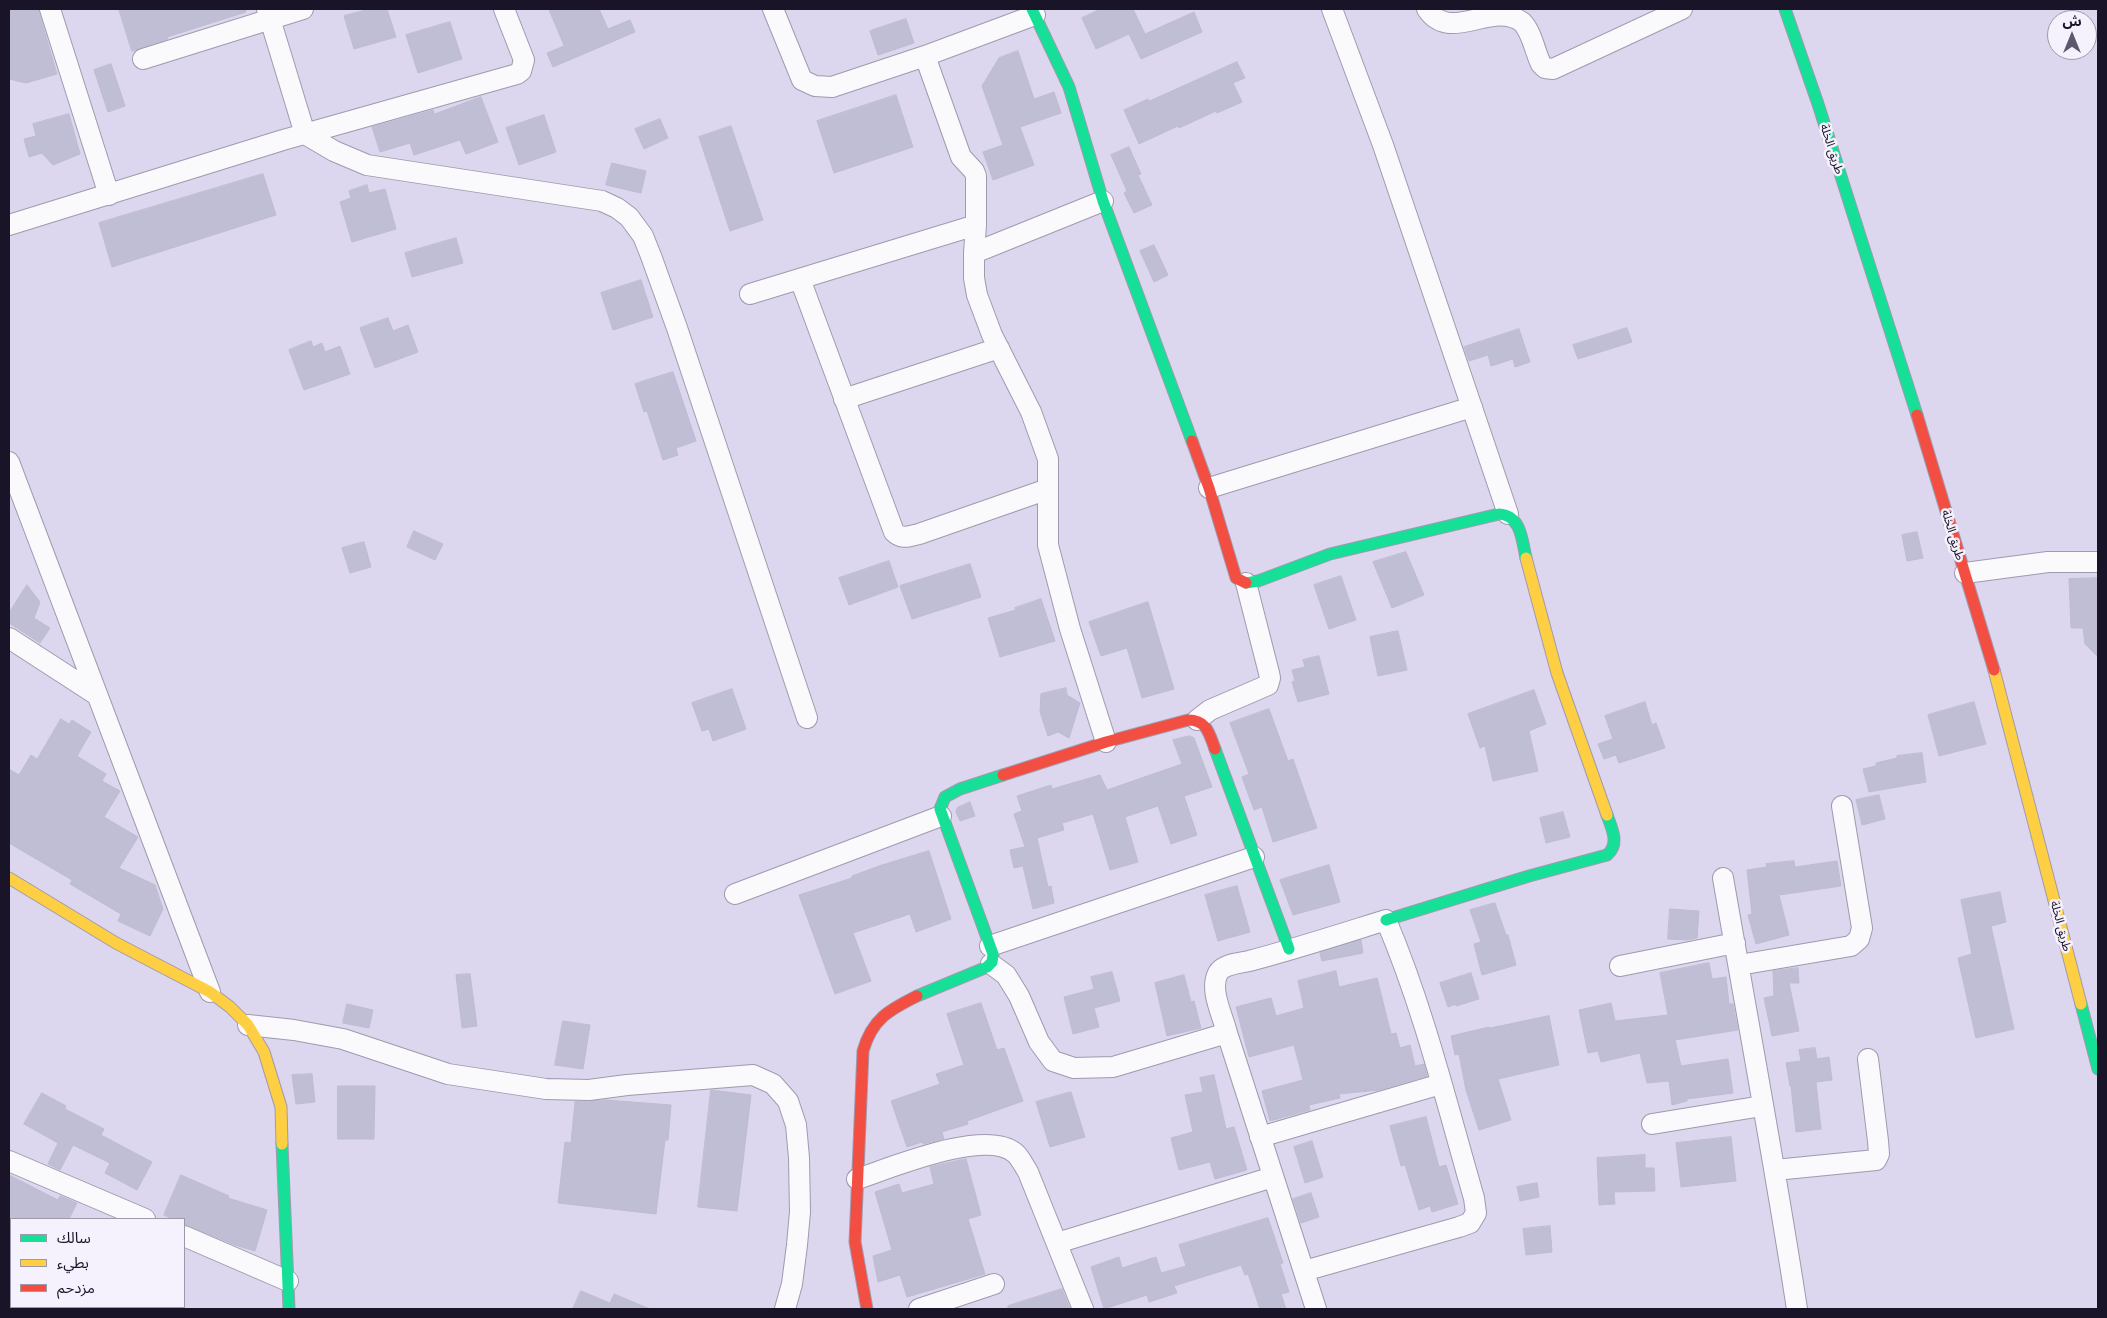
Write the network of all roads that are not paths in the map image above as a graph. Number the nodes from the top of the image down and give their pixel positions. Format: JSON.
{"nodes":[{"id":1,"x":50,"y":9,"type":"edge"},
{"id":2,"x":304,"y":9,"type":"edge"},
{"id":3,"x":504,"y":9,"type":"edge"},
{"id":4,"x":773,"y":9,"type":"edge"},
{"id":5,"x":1332,"y":9,"type":"edge"},
{"id":6,"x":1426,"y":9,"type":"edge"},
{"id":7,"x":1682,"y":9,"type":"edge"},
{"id":8,"x":1785,"y":9,"type":"edge"},
{"id":9,"x":1033,"y":12,"type":"edge"},
{"id":10,"x":268,"y":14,"type":"edge"},
{"id":11,"x":926,"y":56,"type":"junction"},
{"id":12,"x":144,"y":59,"type":"dead end"},
{"id":13,"x":305,"y":134,"type":"junction"},
{"id":14,"x":109,"y":194,"type":"junction"},
{"id":15,"x":1103,"y":201,"type":"junction"},
{"id":16,"x":9,"y":225,"type":"edge"},
{"id":17,"x":976,"y":226,"type":"junction"},
{"id":18,"x":974,"y":253,"type":"junction"},
{"id":19,"x":800,"y":279,"type":"junction"},
{"id":20,"x":750,"y":294,"type":"dead end"},
{"id":21,"x":999,"y":348,"type":"junction"},
{"id":22,"x":844,"y":398,"type":"junction"},
{"id":23,"x":1472,"y":407,"type":"junction"},
{"id":24,"x":9,"y":462,"type":"edge"},
{"id":25,"x":1210,"y":488,"type":"junction"},
{"id":26,"x":1048,"y":489,"type":"junction"},
{"id":27,"x":1508,"y":514,"type":"junction"},
{"id":28,"x":2098,"y":562,"type":"edge"},
{"id":29,"x":1965,"y":573,"type":"junction"},
{"id":30,"x":1246,"y":584,"type":"junction"},
{"id":31,"x":9,"y":638,"type":"edge"},
{"id":32,"x":96,"y":695,"type":"junction"},
{"id":33,"x":807,"y":718,"type":"dead end"},
{"id":34,"x":1198,"y":720,"type":"junction"},
{"id":35,"x":1106,"y":742,"type":"junction"},
{"id":36,"x":1842,"y":806,"type":"dead end"},
{"id":37,"x":941,"y":816,"type":"junction"},
{"id":38,"x":1254,"y":857,"type":"junction"},
{"id":39,"x":9,"y":878,"type":"edge"},
{"id":40,"x":1724,"y":878,"type":"dead end"},
{"id":41,"x":735,"y":894,"type":"dead end"},
{"id":42,"x":1386,"y":920,"type":"junction"},
{"id":43,"x":1735,"y":943,"type":"junction"},
{"id":44,"x":1289,"y":949,"type":"junction"},
{"id":45,"x":990,"y":955,"type":"junction"},
{"id":46,"x":1739,"y":965,"type":"junction"},
{"id":47,"x":1620,"y":966,"type":"dead end"},
{"id":48,"x":210,"y":992,"type":"junction"},
{"id":49,"x":248,"y":1025,"type":"junction"},
{"id":50,"x":1227,"y":1033,"type":"junction"},
{"id":51,"x":1868,"y":1059,"type":"dead end"},
{"id":52,"x":2098,"y":1069,"type":"edge"},
{"id":53,"x":1441,"y":1084,"type":"junction"},
{"id":54,"x":1762,"y":1106,"type":"junction"},
{"id":55,"x":1652,"y":1124,"type":"dead end"},
{"id":56,"x":1260,"y":1137,"type":"junction"},
{"id":57,"x":9,"y":1161,"type":"edge"},
{"id":58,"x":1776,"y":1170,"type":"junction"},
{"id":59,"x":1273,"y":1178,"type":"junction"},
{"id":60,"x":857,"y":1179,"type":"junction"},
{"id":61,"x":143,"y":1218,"type":"edge"},
{"id":62,"x":185,"y":1236,"type":"edge"},
{"id":63,"x":1056,"y":1243,"type":"junction"},
{"id":64,"x":1304,"y":1271,"type":"junction"},
{"id":65,"x":288,"y":1281,"type":"junction"},
{"id":66,"x":994,"y":1284,"type":"dead end"},
{"id":67,"x":289,"y":1309,"type":"edge"},
{"id":68,"x":785,"y":1309,"type":"edge"},
{"id":69,"x":867,"y":1309,"type":"edge"},
{"id":70,"x":919,"y":1309,"type":"edge"},
{"id":71,"x":1083,"y":1309,"type":"edge"},
{"id":72,"x":1316,"y":1309,"type":"edge"},
{"id":73,"x":1797,"y":1309,"type":"edge"}],
"edges":[{"from":1,"to":14,"type":"street"},
{"from":2,"to":10,"type":"street"},
{"from":3,"to":13,"type":"street"},
{"from":4,"to":11,"type":"street"},
{"from":5,"to":23,"type":"street"},
{"from":6,"to":7,"type":"street"},
{"from":8,"to":29,"type":"street","name":"طريق الخلة"},
{"from":9,"to":11,"type":"street"},
{"from":9,"to":15,"type":"street"},
{"from":10,"to":12,"type":"street"},
{"from":10,"to":13,"type":"street"},
{"from":11,"to":17,"type":"street"},
{"from":13,"to":14,"type":"street"},
{"from":13,"to":33,"type":"street"},
{"from":14,"to":16,"type":"street"},
{"from":15,"to":18,"type":"street"},
{"from":15,"to":25,"type":"street"},
{"from":17,"to":18,"type":"street"},
{"from":17,"to":19,"type":"street"},
{"from":18,"to":21,"type":"street"},
{"from":19,"to":20,"type":"street"},
{"from":19,"to":22,"type":"street"},
{"from":21,"to":22,"type":"street"},
{"from":21,"to":26,"type":"street"},
{"from":22,"to":26,"type":"street"},
{"from":23,"to":25,"type":"street"},
{"from":23,"to":27,"type":"street"},
{"from":24,"to":32,"type":"street"},
{"from":25,"to":30,"type":"street"},
{"from":26,"to":35,"type":"street"},
{"from":27,"to":30,"type":"street"},
{"from":27,"to":42,"type":"street"},
{"from":28,"to":29,"type":"street"},
{"from":29,"to":52,"type":"street","name":"طريق الخلة"},
{"from":30,"to":34,"type":"street"},
{"from":31,"to":32,"type":"street"},
{"from":32,"to":48,"type":"street"},
{"from":34,"to":35,"type":"street"},
{"from":34,"to":38,"type":"street"},
{"from":35,"to":37,"type":"street"},
{"from":36,"to":46,"type":"street"},
{"from":37,"to":41,"type":"street"},
{"from":37,"to":45,"type":"street"},
{"from":38,"to":44,"type":"street"},
{"from":38,"to":45,"type":"street"},
{"from":39,"to":48,"type":"street"},
{"from":40,"to":43,"type":"street"},
{"from":42,"to":44,"type":"street"},
{"from":42,"to":53,"type":"street"},
{"from":43,"to":46,"type":"street"},
{"from":43,"to":47,"type":"street"},
{"from":44,"to":50,"type":"street"},
{"from":45,"to":50,"type":"street"},
{"from":45,"to":60,"type":"street"},
{"from":46,"to":54,"type":"street"},
{"from":48,"to":49,"type":"street"},
{"from":49,"to":65,"type":"street"},
{"from":49,"to":68,"type":"street"},
{"from":50,"to":56,"type":"street"},
{"from":51,"to":58,"type":"street"},
{"from":53,"to":56,"type":"street"},
{"from":53,"to":64,"type":"street"},
{"from":54,"to":55,"type":"street"},
{"from":54,"to":58,"type":"street"},
{"from":56,"to":59,"type":"street"},
{"from":57,"to":61,"type":"street"},
{"from":58,"to":73,"type":"street"},
{"from":59,"to":63,"type":"street"},
{"from":59,"to":64,"type":"street"},
{"from":60,"to":63,"type":"street"},
{"from":60,"to":69,"type":"street"},
{"from":62,"to":65,"type":"street"},
{"from":63,"to":71,"type":"street"},
{"from":64,"to":72,"type":"street"},
{"from":65,"to":67,"type":"street"},
{"from":66,"to":70,"type":"street"}]}
